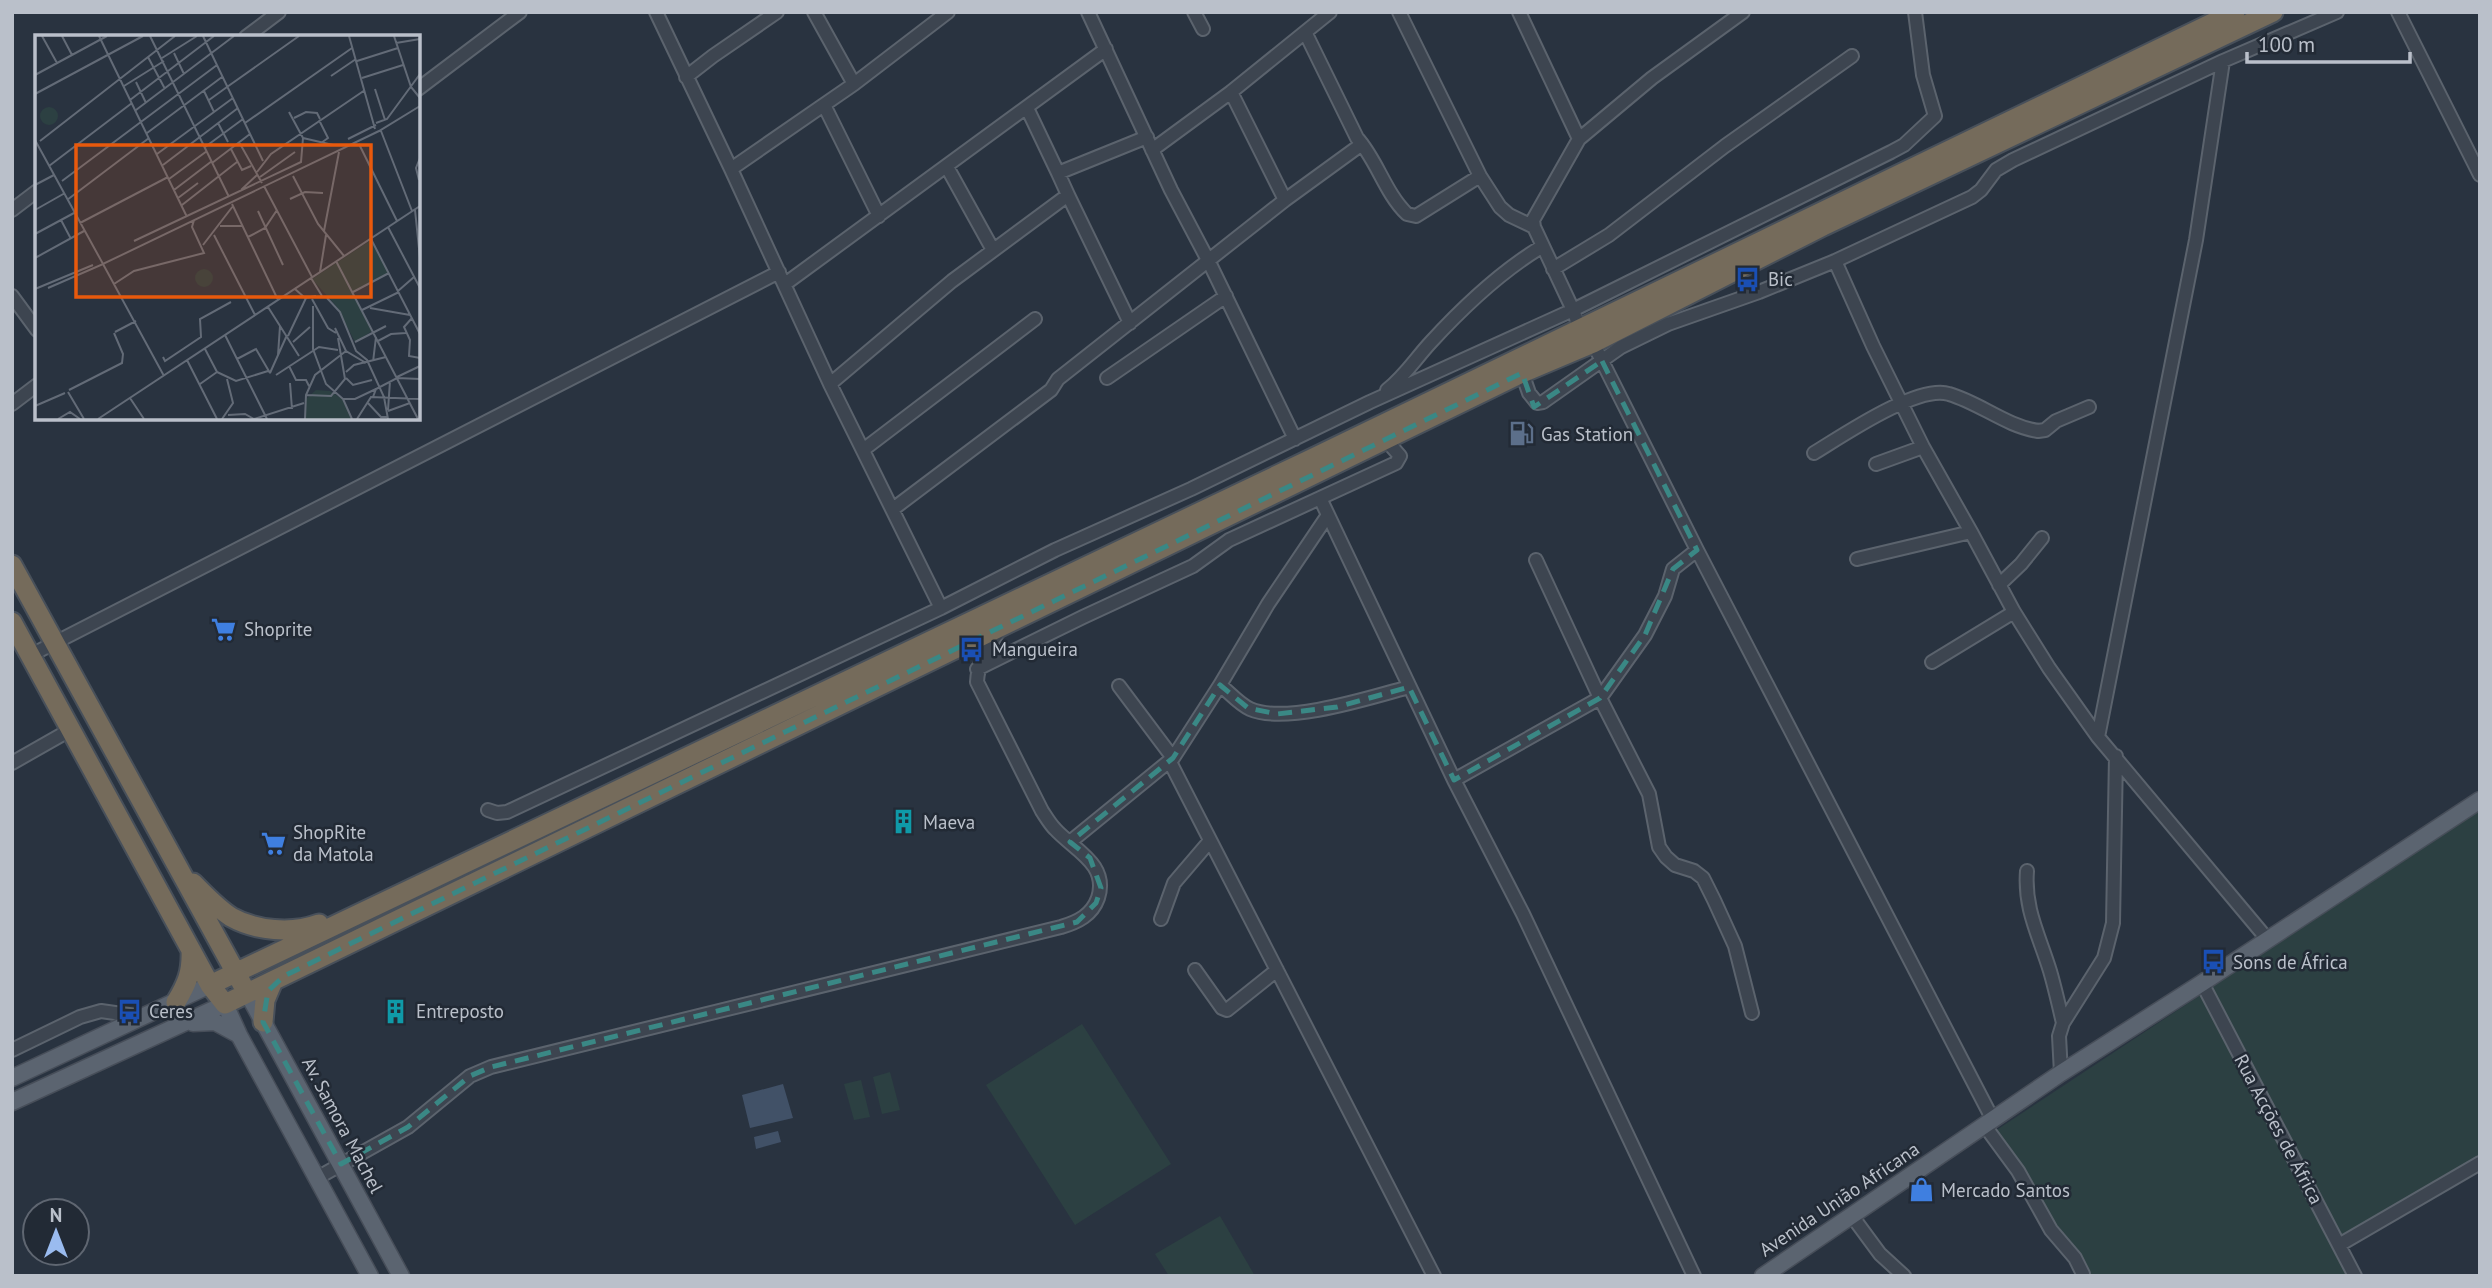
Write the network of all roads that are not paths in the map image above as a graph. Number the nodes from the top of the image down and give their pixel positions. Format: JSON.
{"nodes":[{"id":1,"x":279,"y":12,"type":"edge"},
{"id":2,"x":520,"y":12,"type":"edge"},
{"id":3,"x":656,"y":12,"type":"edge"},
{"id":4,"x":777,"y":12,"type":"edge"},
{"id":5,"x":814,"y":12,"type":"edge"},
{"id":6,"x":948,"y":12,"type":"edge"},
{"id":7,"x":1104,"y":12,"type":"edge"},
{"id":8,"x":1195,"y":12,"type":"edge"},
{"id":9,"x":1330,"y":12,"type":"edge"},
{"id":10,"x":1399,"y":12,"type":"edge"},
{"id":11,"x":1519,"y":12,"type":"edge"},
{"id":12,"x":1743,"y":12,"type":"edge"},
{"id":13,"x":1915,"y":12,"type":"edge"},
{"id":14,"x":2235,"y":12,"type":"edge"},
{"id":15,"x":2273,"y":12,"type":"edge"},
{"id":16,"x":2337,"y":12,"type":"edge"},
{"id":17,"x":2398,"y":12,"type":"edge"},
{"id":18,"x":1090,"y":16,"type":"edge"},
{"id":19,"x":1203,"y":29,"type":"dead end"},
{"id":20,"x":1306,"y":34,"type":"junction"},
{"id":21,"x":249,"y":35,"type":"edge"},
{"id":22,"x":1106,"y":49,"type":"junction"},
{"id":23,"x":1852,"y":56,"type":"dead end"},
{"id":24,"x":2224,"y":61,"type":"junction"},
{"id":25,"x":686,"y":77,"type":"junction"},
{"id":26,"x":854,"y":84,"type":"junction"},
{"id":27,"x":420,"y":87,"type":"edge"},
{"id":28,"x":1231,"y":92,"type":"junction"},
{"id":29,"x":824,"y":105,"type":"junction"},
{"id":30,"x":1027,"y":108,"type":"junction"},
{"id":31,"x":1579,"y":139,"type":"junction"},
{"id":32,"x":1149,"y":143,"type":"junction"},
{"id":33,"x":1362,"y":144,"type":"junction"},
{"id":34,"x":947,"y":167,"type":"junction"},
{"id":35,"x":732,"y":169,"type":"junction"},
{"id":36,"x":1058,"y":173,"type":"junction"},
{"id":37,"x":2480,"y":175,"type":"edge"},
{"id":38,"x":1480,"y":176,"type":"junction"},
{"id":39,"x":35,"y":193,"type":"edge"},
{"id":40,"x":1068,"y":195,"type":"junction"},
{"id":41,"x":1285,"y":200,"type":"junction"},
{"id":42,"x":12,"y":210,"type":"edge"},
{"id":43,"x":879,"y":216,"type":"junction"},
{"id":44,"x":1534,"y":227,"type":"junction"},
{"id":45,"x":1543,"y":246,"type":"junction"},
{"id":46,"x":993,"y":250,"type":"junction"},
{"id":47,"x":1835,"y":261,"type":"junction"},
{"id":48,"x":1209,"y":262,"type":"junction"},
{"id":49,"x":1553,"y":269,"type":"junction"},
{"id":50,"x":782,"y":278,"type":"junction"},
{"id":51,"x":12,"y":296,"type":"edge"},
{"id":52,"x":1226,"y":296,"type":"junction"},
{"id":53,"x":1573,"y":310,"type":"junction"},
{"id":54,"x":1035,"y":319,"type":"dead end"},
{"id":55,"x":1129,"y":323,"type":"junction"},
{"id":56,"x":35,"y":327,"type":"edge"},
{"id":57,"x":1591,"y":345,"type":"junction"},
{"id":58,"x":1522,"y":373,"type":"junction"},
{"id":59,"x":1107,"y":378,"type":"dead end"},
{"id":60,"x":830,"y":384,"type":"junction"},
{"id":61,"x":35,"y":387,"type":"edge"},
{"id":62,"x":1370,"y":402,"type":"junction"},
{"id":63,"x":1901,"y":402,"type":"junction"},
{"id":64,"x":12,"y":404,"type":"edge"},
{"id":65,"x":2089,"y":407,"type":"dead end"},
{"id":66,"x":1295,"y":439,"type":"junction"},
{"id":67,"x":1386,"y":440,"type":"junction"},
{"id":68,"x":1923,"y":447,"type":"junction"},
{"id":69,"x":863,"y":450,"type":"junction"},
{"id":70,"x":1814,"y":453,"type":"dead end"},
{"id":71,"x":1876,"y":464,"type":"dead end"},
{"id":72,"x":1320,"y":498,"type":"junction"},
{"id":73,"x":894,"y":509,"type":"junction"},
{"id":74,"x":1328,"y":515,"type":"junction"},
{"id":75,"x":1971,"y":532,"type":"junction"},
{"id":76,"x":2042,"y":538,"type":"dead end"},
{"id":77,"x":1697,"y":550,"type":"junction"},
{"id":78,"x":1857,"y":559,"type":"dead end"},
{"id":79,"x":1536,"y":560,"type":"dead end"},
{"id":80,"x":12,"y":565,"type":"edge"},
{"id":81,"x":1999,"y":585,"type":"junction"},
{"id":82,"x":941,"y":608,"type":"junction"},
{"id":83,"x":2014,"y":612,"type":"junction"},
{"id":84,"x":12,"y":622,"type":"edge"},
{"id":85,"x":1005,"y":623,"type":"junction"},
{"id":86,"x":55,"y":642,"type":"junction"},
{"id":87,"x":31,"y":655,"type":"junction"},
{"id":88,"x":1933,"y":662,"type":"dead end"},
{"id":89,"x":978,"y":669,"type":"junction"},
{"id":90,"x":1220,"y":685,"type":"junction"},
{"id":91,"x":1119,"y":686,"type":"dead end"},
{"id":92,"x":1409,"y":687,"type":"junction"},
{"id":93,"x":1600,"y":698,"type":"junction"},
{"id":94,"x":69,"y":730,"type":"junction"},
{"id":95,"x":2098,"y":737,"type":"junction"},
{"id":96,"x":2116,"y":756,"type":"junction"},
{"id":97,"x":1172,"y":760,"type":"junction"},
{"id":98,"x":12,"y":763,"type":"edge"},
{"id":99,"x":1454,"y":780,"type":"junction"},
{"id":100,"x":2480,"y":800,"type":"edge"},
{"id":101,"x":488,"y":810,"type":"dead end"},
{"id":102,"x":1070,"y":842,"type":"junction"},
{"id":103,"x":1209,"y":842,"type":"junction"},
{"id":104,"x":178,"y":868,"type":"junction"},
{"id":105,"x":2027,"y":871,"type":"dead end"},
{"id":106,"x":380,"y":902,"type":"junction"},
{"id":107,"x":1161,"y":919,"type":"dead end"},
{"id":108,"x":2268,"y":940,"type":"junction"},
{"id":109,"x":191,"y":950,"type":"junction"},
{"id":110,"x":1195,"y":970,"type":"dead end"},
{"id":111,"x":1277,"y":970,"type":"junction"},
{"id":112,"x":234,"y":973,"type":"junction"},
{"id":113,"x":273,"y":981,"type":"junction"},
{"id":114,"x":2202,"y":983,"type":"junction"},
{"id":115,"x":210,"y":985,"type":"junction"},
{"id":116,"x":248,"y":994,"type":"junction"},
{"id":117,"x":176,"y":1002,"type":"junction"},
{"id":118,"x":225,"y":1004,"type":"junction"},
{"id":119,"x":1752,"y":1013,"type":"dead end"},
{"id":120,"x":143,"y":1017,"type":"junction"},
{"id":121,"x":263,"y":1022,"type":"junction"},
{"id":122,"x":2063,"y":1023,"type":"junction"},
{"id":123,"x":180,"y":1024,"type":"junction"},
{"id":124,"x":239,"y":1035,"type":"junction"},
{"id":125,"x":12,"y":1050,"type":"edge"},
{"id":126,"x":2061,"y":1073,"type":"junction"},
{"id":127,"x":12,"y":1078,"type":"edge"},
{"id":128,"x":12,"y":1102,"type":"edge"},
{"id":129,"x":1989,"y":1123,"type":"junction"},
{"id":130,"x":2480,"y":1163,"type":"edge"},
{"id":131,"x":341,"y":1164,"type":"junction"},
{"id":132,"x":317,"y":1178,"type":"junction"},
{"id":133,"x":1852,"y":1216,"type":"junction"},
{"id":134,"x":2339,"y":1245,"type":"junction"},
{"id":135,"x":2083,"y":1274,"type":"dead end"},
{"id":136,"x":370,"y":1276,"type":"edge"},
{"id":137,"x":401,"y":1276,"type":"edge"},
{"id":138,"x":1434,"y":1276,"type":"edge"},
{"id":139,"x":1694,"y":1276,"type":"edge"},
{"id":140,"x":1763,"y":1276,"type":"edge"},
{"id":141,"x":1904,"y":1276,"type":"edge"},
{"id":142,"x":2355,"y":1276,"type":"edge"}],
"edges":[{"from":1,"to":21,"type":"street"},
{"from":2,"to":27,"type":"street"},
{"from":3,"to":25,"type":"street"},
{"from":4,"to":25,"type":"street"},
{"from":5,"to":26,"type":"street"},
{"from":6,"to":26,"type":"street"},
{"from":7,"to":18,"type":"street"},
{"from":8,"to":19,"type":"street"},
{"from":9,"to":20,"type":"street"},
{"from":10,"to":38,"type":"street"},
{"from":11,"to":31,"type":"street"},
{"from":12,"to":31,"type":"street"},
{"from":13,"to":53,"type":"street"},
{"from":14,"to":57,"type":"highway"},
{"from":15,"to":57,"type":"highway"},
{"from":16,"to":24,"type":"street"},
{"from":17,"to":37,"type":"street"},
{"from":18,"to":22,"type":"street"},
{"from":20,"to":28,"type":"street"},
{"from":20,"to":33,"type":"street"},
{"from":22,"to":30,"type":"street"},
{"from":22,"to":32,"type":"street"},
{"from":23,"to":49,"type":"street"},
{"from":24,"to":47,"type":"street"},
{"from":24,"to":95,"type":"street"},
{"from":25,"to":35,"type":"street"},
{"from":26,"to":29,"type":"street"},
{"from":28,"to":32,"type":"street"},
{"from":28,"to":41,"type":"street"},
{"from":29,"to":35,"type":"street"},
{"from":29,"to":43,"type":"street"},
{"from":30,"to":34,"type":"street"},
{"from":30,"to":36,"type":"street"},
{"from":31,"to":44,"type":"street"},
{"from":32,"to":36,"type":"street"},
{"from":32,"to":48,"type":"street"},
{"from":33,"to":38,"type":"street"},
{"from":33,"to":41,"type":"street"},
{"from":34,"to":43,"type":"street"},
{"from":34,"to":46,"type":"street"},
{"from":35,"to":50,"type":"street"},
{"from":36,"to":40,"type":"street"},
{"from":38,"to":44,"type":"street"},
{"from":39,"to":42,"type":"street"},
{"from":40,"to":46,"type":"street"},
{"from":40,"to":55,"type":"street"},
{"from":41,"to":48,"type":"street"},
{"from":43,"to":50,"type":"street"},
{"from":44,"to":45,"type":"street"},
{"from":45,"to":49,"type":"street"},
{"from":45,"to":62,"type":"street"},
{"from":46,"to":60,"type":"street"},
{"from":47,"to":57,"type":"street"},
{"from":47,"to":63,"type":"street"},
{"from":48,"to":52,"type":"street"},
{"from":48,"to":55,"type":"street"},
{"from":49,"to":53,"type":"street"},
{"from":50,"to":60,"type":"street"},
{"from":50,"to":86,"type":"street"},
{"from":51,"to":56,"type":"street"},
{"from":52,"to":59,"type":"street"},
{"from":52,"to":66,"type":"street"},
{"from":53,"to":57,"type":"street"},
{"from":53,"to":62,"type":"street"},
{"from":54,"to":69,"type":"street"},
{"from":55,"to":73,"type":"street"},
{"from":57,"to":58,"type":"highway"},
{"from":57,"to":58,"type":"street"},
{"from":57,"to":77,"type":"street"},
{"from":57,"to":106,"type":"highway"},
{"from":58,"to":67,"type":"highway"},
{"from":60,"to":69,"type":"street"},
{"from":61,"to":64,"type":"street"},
{"from":62,"to":66,"type":"street"},
{"from":63,"to":65,"type":"street"},
{"from":63,"to":68,"type":"street"},
{"from":63,"to":70,"type":"street"},
{"from":66,"to":82,"type":"street"},
{"from":67,"to":72,"type":"street"},
{"from":67,"to":85,"type":"highway"},
{"from":68,"to":71,"type":"street"},
{"from":68,"to":75,"type":"street"},
{"from":69,"to":73,"type":"street"},
{"from":72,"to":74,"type":"street"},
{"from":72,"to":89,"type":"street"},
{"from":73,"to":82,"type":"street"},
{"from":74,"to":90,"type":"street"},
{"from":74,"to":92,"type":"street"},
{"from":75,"to":78,"type":"street"},
{"from":75,"to":81,"type":"street"},
{"from":76,"to":81,"type":"street"},
{"from":77,"to":93,"type":"street"},
{"from":77,"to":129,"type":"street"},
{"from":79,"to":93,"type":"street"},
{"from":80,"to":86,"type":"highway"},
{"from":81,"to":83,"type":"street"},
{"from":82,"to":101,"type":"street"},
{"from":83,"to":88,"type":"street"},
{"from":83,"to":95,"type":"street"},
{"from":84,"to":87,"type":"highway"},
{"from":85,"to":89,"type":"street"},
{"from":85,"to":113,"type":"highway"},
{"from":86,"to":87,"type":"street"},
{"from":86,"to":104,"type":"highway"},
{"from":87,"to":94,"type":"highway"},
{"from":89,"to":102,"type":"street"},
{"from":90,"to":92,"type":"street"},
{"from":90,"to":97,"type":"street"},
{"from":91,"to":97,"type":"street"},
{"from":92,"to":99,"type":"street"},
{"from":93,"to":99,"type":"street"},
{"from":93,"to":119,"type":"street"},
{"from":94,"to":98,"type":"street"},
{"from":94,"to":109,"type":"highway"},
{"from":95,"to":96,"type":"street"},
{"from":96,"to":108,"type":"street"},
{"from":96,"to":122,"type":"street"},
{"from":97,"to":102,"type":"street"},
{"from":97,"to":103,"type":"street"},
{"from":99,"to":139,"type":"street"},
{"from":100,"to":108,"type":"main road","name":"Avenida União Africana"},
{"from":102,"to":131,"type":"street"},
{"from":103,"to":107,"type":"street"},
{"from":103,"to":111,"type":"street"},
{"from":104,"to":106,"type":"highway"},
{"from":104,"to":112,"type":"highway"},
{"from":105,"to":122,"type":"street"},
{"from":106,"to":112,"type":"highway"},
{"from":108,"to":114,"type":"main road","name":"Avenida União Africana"},
{"from":109,"to":115,"type":"highway"},
{"from":109,"to":117,"type":"highway"},
{"from":110,"to":111,"type":"street"},
{"from":111,"to":138,"type":"street"},
{"from":112,"to":115,"type":"highway"},
{"from":112,"to":116,"type":"highway"},
{"from":113,"to":116,"type":"highway"},
{"from":113,"to":121,"type":"highway"},
{"from":114,"to":126,"type":"main road","name":"Avenida União Africana"},
{"from":114,"to":134,"type":"street","name":"Rua Acções de África"},
{"from":115,"to":117,"type":"main road"},
{"from":115,"to":118,"type":"highway"},
{"from":116,"to":118,"type":"highway"},
{"from":116,"to":121,"type":"main road","name":"Av. Samora Machel"},
{"from":117,"to":120,"type":"main road"},
{"from":118,"to":123,"type":"main road"},
{"from":118,"to":124,"type":"main road"},
{"from":120,"to":125,"type":"street"},
{"from":120,"to":127,"type":"main road"},
{"from":121,"to":131,"type":"main road","name":"Av. Samora Machel"},
{"from":122,"to":126,"type":"street"},
{"from":123,"to":124,"type":"main road"},
{"from":123,"to":128,"type":"main road"},
{"from":124,"to":132,"type":"main road"},
{"from":126,"to":129,"type":"main road","name":"Avenida União Africana"},
{"from":129,"to":133,"type":"main road","name":"Avenida União Africana"},
{"from":129,"to":135,"type":"street"},
{"from":130,"to":134,"type":"street"},
{"from":131,"to":132,"type":"street"},
{"from":131,"to":137,"type":"main road","name":"Av. Samora Machel"},
{"from":132,"to":136,"type":"main road"},
{"from":133,"to":140,"type":"main road","name":"Avenida União Africana"},
{"from":133,"to":141,"type":"street"},
{"from":134,"to":142,"type":"street","name":"Rua Acções de África"}]}
